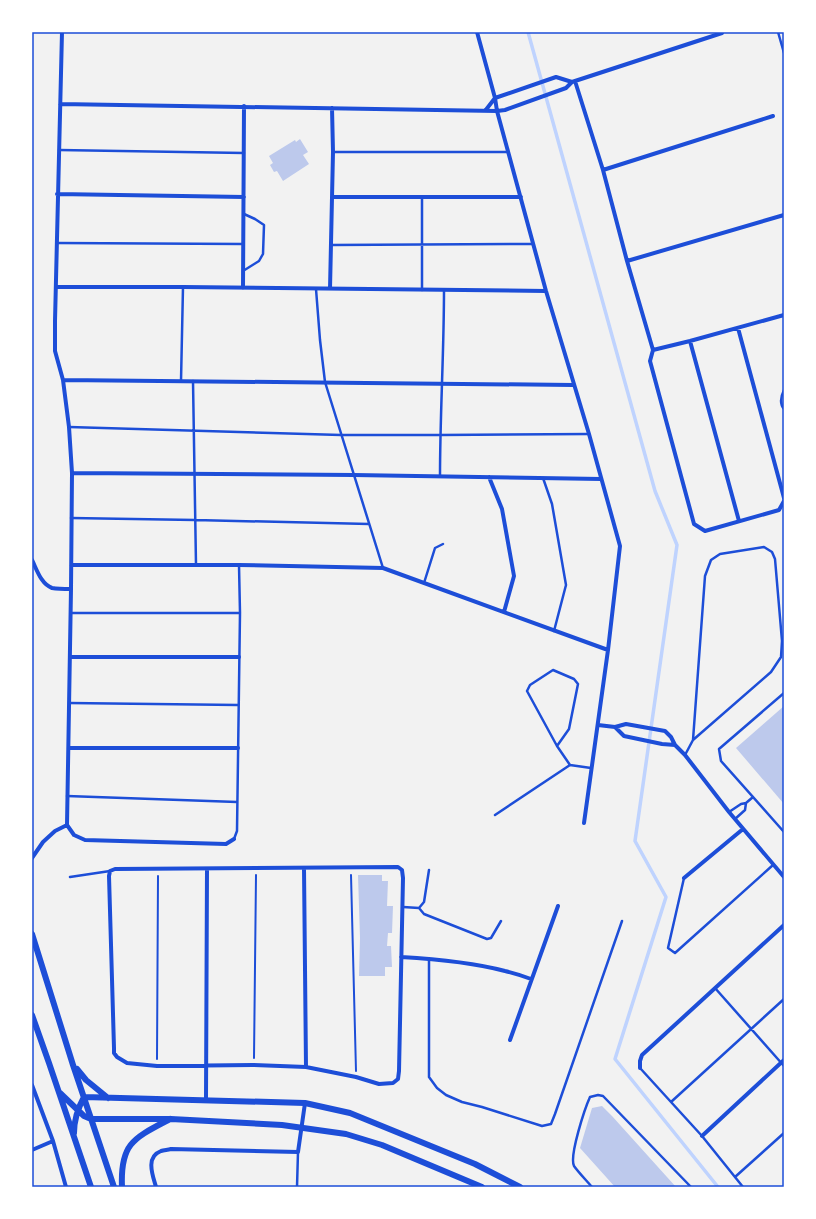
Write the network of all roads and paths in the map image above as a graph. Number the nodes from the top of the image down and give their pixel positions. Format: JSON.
{"nodes":[{"id":1,"x":62,"y":32,"type":"edge"},
{"id":2,"x":477,"y":32,"type":"edge"},
{"id":3,"x":778,"y":32,"type":"edge"},
{"id":4,"x":722,"y":33,"type":"edge"},
{"id":5,"x":784,"y":52,"type":"edge"},
{"id":6,"x":574,"y":81,"type":"junction"},
{"id":7,"x":495,"y":98,"type":"junction"},
{"id":8,"x":60,"y":104,"type":"junction"},
{"id":9,"x":244,"y":106,"type":"junction"},
{"id":10,"x":332,"y":108,"type":"junction"},
{"id":11,"x":485,"y":111,"type":"junction"},
{"id":12,"x":497,"y":112,"type":"junction"},
{"id":13,"x":773,"y":116,"type":"dead end"},
{"id":14,"x":59,"y":150,"type":"junction"},
{"id":15,"x":333,"y":152,"type":"junction"},
{"id":16,"x":509,"y":152,"type":"junction"},
{"id":17,"x":244,"y":154,"type":"junction"},
{"id":18,"x":603,"y":170,"type":"junction"},
{"id":19,"x":57,"y":194,"type":"junction"},
{"id":20,"x":244,"y":197,"type":"junction"},
{"id":21,"x":332,"y":197,"type":"junction"},
{"id":22,"x":422,"y":197,"type":"junction"},
{"id":23,"x":521,"y":197,"type":"junction"},
{"id":24,"x":244,"y":214,"type":"junction"},
{"id":25,"x":784,"y":215,"type":"edge"},
{"id":26,"x":57,"y":243,"type":"junction"},
{"id":27,"x":243,"y":244,"type":"junction"},
{"id":28,"x":534,"y":244,"type":"junction"},
{"id":29,"x":331,"y":245,"type":"junction"},
{"id":30,"x":422,"y":245,"type":"junction"},
{"id":31,"x":627,"y":262,"type":"junction"},
{"id":32,"x":243,"y":270,"type":"junction"},
{"id":33,"x":56,"y":287,"type":"junction"},
{"id":34,"x":183,"y":287,"type":"junction"},
{"id":35,"x":243,"y":288,"type":"junction"},
{"id":36,"x":316,"y":288,"type":"junction"},
{"id":37,"x":330,"y":289,"type":"junction"},
{"id":38,"x":422,"y":290,"type":"junction"},
{"id":39,"x":444,"y":290,"type":"junction"},
{"id":40,"x":546,"y":291,"type":"junction"},
{"id":41,"x":784,"y":315,"type":"edge"},
{"id":42,"x":738,"y":328,"type":"junction"},
{"id":43,"x":690,"y":341,"type":"junction"},
{"id":44,"x":653,"y":350,"type":"junction"},
{"id":45,"x":63,"y":380,"type":"junction"},
{"id":46,"x":181,"y":381,"type":"junction"},
{"id":47,"x":193,"y":381,"type":"junction"},
{"id":48,"x":325,"y":382,"type":"junction"},
{"id":49,"x":442,"y":384,"type":"junction"},
{"id":50,"x":573,"y":385,"type":"junction"},
{"id":51,"x":784,"y":390,"type":"edge"},
{"id":52,"x":784,"y":410,"type":"edge"},
{"id":53,"x":69,"y":427,"type":"junction"},
{"id":54,"x":194,"y":431,"type":"junction"},
{"id":55,"x":589,"y":434,"type":"junction"},
{"id":56,"x":341,"y":435,"type":"junction"},
{"id":57,"x":440,"y":436,"type":"junction"},
{"id":58,"x":72,"y":472,"type":"junction"},
{"id":59,"x":194,"y":474,"type":"junction"},
{"id":60,"x":354,"y":475,"type":"junction"},
{"id":61,"x":440,"y":476,"type":"junction"},
{"id":62,"x":489,"y":477,"type":"junction"},
{"id":63,"x":543,"y":478,"type":"junction"},
{"id":64,"x":601,"y":479,"type":"junction"},
{"id":65,"x":784,"y":500,"type":"edge"},
{"id":66,"x":71,"y":518,"type":"junction"},
{"id":67,"x":195,"y":520,"type":"junction"},
{"id":68,"x":739,"y":521,"type":"junction"},
{"id":69,"x":369,"y":524,"type":"junction"},
{"id":70,"x":444,"y":544,"type":"dead end"},
{"id":71,"x":32,"y":560,"type":"edge"},
{"id":72,"x":71,"y":565,"type":"junction"},
{"id":73,"x":196,"y":565,"type":"junction"},
{"id":74,"x":239,"y":565,"type":"junction"},
{"id":75,"x":383,"y":568,"type":"junction"},
{"id":76,"x":423,"y":583,"type":"junction"},
{"id":77,"x":71,"y":589,"type":"junction"},
{"id":78,"x":504,"y":612,"type":"junction"},
{"id":79,"x":71,"y":613,"type":"junction"},
{"id":80,"x":240,"y":613,"type":"junction"},
{"id":81,"x":554,"y":631,"type":"junction"},
{"id":82,"x":608,"y":650,"type":"junction"},
{"id":83,"x":70,"y":657,"type":"junction"},
{"id":84,"x":239,"y":657,"type":"junction"},
{"id":85,"x":784,"y":693,"type":"edge"},
{"id":86,"x":69,"y":703,"type":"junction"},
{"id":87,"x":238,"y":705,"type":"junction"},
{"id":88,"x":598,"y":725,"type":"junction"},
{"id":89,"x":615,"y":727,"type":"junction"},
{"id":90,"x":692,"y":740,"type":"junction"},
{"id":91,"x":675,"y":745,"type":"junction"},
{"id":92,"x":557,"y":746,"type":"junction"},
{"id":93,"x":69,"y":748,"type":"junction"},
{"id":94,"x":238,"y":748,"type":"junction"},
{"id":95,"x":685,"y":755,"type":"junction"},
{"id":96,"x":570,"y":765,"type":"junction"},
{"id":97,"x":592,"y":768,"type":"junction"},
{"id":98,"x":68,"y":796,"type":"junction"},
{"id":99,"x":753,"y":797,"type":"junction"},
{"id":100,"x":237,"y":802,"type":"junction"},
{"id":101,"x":746,"y":803,"type":"junction"},
{"id":102,"x":729,"y":812,"type":"junction"},
{"id":103,"x":495,"y":815,"type":"dead end"},
{"id":104,"x":735,"y":819,"type":"junction"},
{"id":105,"x":584,"y":823,"type":"dead end"},
{"id":106,"x":67,"y":825,"type":"junction"},
{"id":107,"x":743,"y":829,"type":"junction"},
{"id":108,"x":784,"y":832,"type":"edge"},
{"id":109,"x":234,"y":840,"type":"joint"},
{"id":110,"x":32,"y":858,"type":"edge"},
{"id":111,"x":774,"y":864,"type":"junction"},
{"id":112,"x":255,"y":868,"type":"junction"},
{"id":113,"x":304,"y":868,"type":"junction"},
{"id":114,"x":351,"y":868,"type":"junction"},
{"id":115,"x":158,"y":869,"type":"junction"},
{"id":116,"x":207,"y":869,"type":"junction"},
{"id":117,"x":429,"y":870,"type":"dead end"},
{"id":118,"x":110,"y":871,"type":"junction"},
{"id":119,"x":70,"y":877,"type":"dead end"},
{"id":120,"x":784,"y":877,"type":"edge"},
{"id":121,"x":684,"y":878,"type":"joint"},
{"id":122,"x":558,"y":906,"type":"dead end"},
{"id":123,"x":403,"y":907,"type":"junction"},
{"id":124,"x":419,"y":908,"type":"junction"},
{"id":125,"x":501,"y":921,"type":"dead end"},
{"id":126,"x":622,"y":921,"type":"dead end"},
{"id":127,"x":784,"y":925,"type":"edge"},
{"id":128,"x":32,"y":934,"type":"edge"},
{"id":129,"x":401,"y":957,"type":"junction"},
{"id":130,"x":429,"y":958,"type":"junction"},
{"id":131,"x":531,"y":979,"type":"junction"},
{"id":132,"x":715,"y":988,"type":"junction"},
{"id":133,"x":784,"y":999,"type":"edge"},
{"id":134,"x":32,"y":1015,"type":"edge"},
{"id":135,"x":752,"y":1028,"type":"junction"},
{"id":136,"x":510,"y":1040,"type":"dead end"},
{"id":137,"x":783,"y":1063,"type":"edge"},
{"id":138,"x":73,"y":1065,"type":"junction"},
{"id":139,"x":206,"y":1065,"type":"junction"},
{"id":140,"x":253,"y":1065,"type":"junction"},
{"id":141,"x":157,"y":1066,"type":"junction"},
{"id":142,"x":306,"y":1067,"type":"junction"},
{"id":143,"x":640,"y":1068,"type":"joint"},
{"id":144,"x":356,"y":1077,"type":"junction"},
{"id":145,"x":32,"y":1085,"type":"edge"},
{"id":146,"x":60,"y":1093,"type":"junction"},
{"id":147,"x":84,"y":1097,"type":"junction"},
{"id":148,"x":108,"y":1098,"type":"junction"},
{"id":149,"x":206,"y":1100,"type":"junction"},
{"id":150,"x":671,"y":1102,"type":"junction"},
{"id":151,"x":305,"y":1103,"type":"junction"},
{"id":152,"x":78,"y":1112,"type":"junction"},
{"id":153,"x":91,"y":1119,"type":"junction"},
{"id":154,"x":171,"y":1119,"type":"junction"},
{"id":155,"x":302,"y":1127,"type":"junction"},
{"id":156,"x":784,"y":1133,"type":"edge"},
{"id":157,"x":702,"y":1136,"type":"junction"},
{"id":158,"x":74,"y":1139,"type":"junction"},
{"id":159,"x":53,"y":1141,"type":"junction"},
{"id":160,"x":32,"y":1150,"type":"edge"},
{"id":161,"x":298,"y":1152,"type":"junction"},
{"id":162,"x":735,"y":1177,"type":"junction"},
{"id":163,"x":66,"y":1187,"type":"edge"},
{"id":164,"x":91,"y":1187,"type":"edge"},
{"id":165,"x":114,"y":1187,"type":"edge"},
{"id":166,"x":122,"y":1187,"type":"edge"},
{"id":167,"x":156,"y":1187,"type":"edge"},
{"id":168,"x":297,"y":1187,"type":"edge"},
{"id":169,"x":482,"y":1187,"type":"edge"},
{"id":170,"x":520,"y":1187,"type":"edge"},
{"id":171,"x":592,"y":1187,"type":"edge"},
{"id":172,"x":691,"y":1187,"type":"edge"},
{"id":173,"x":743,"y":1187,"type":"edge"}],
"edges":[{"from":1,"to":8,"type":"street"},
{"from":2,"to":7,"type":"street"},
{"from":3,"to":5,"type":"lane"},
{"from":4,"to":6,"type":"street"},
{"from":6,"to":7,"type":"street"},
{"from":6,"to":12,"type":"street"},
{"from":6,"to":18,"type":"street"},
{"from":7,"to":11,"type":"street"},
{"from":7,"to":12,"type":"street"},
{"from":8,"to":9,"type":"street"},
{"from":8,"to":14,"type":"street"},
{"from":9,"to":10,"type":"street"},
{"from":9,"to":17,"type":"street"},
{"from":10,"to":11,"type":"street"},
{"from":10,"to":15,"type":"street"},
{"from":11,"to":12,"type":"street"},
{"from":12,"to":16,"type":"street"},
{"from":13,"to":18,"type":"street"},
{"from":14,"to":17,"type":"lane"},
{"from":14,"to":19,"type":"street"},
{"from":15,"to":16,"type":"lane"},
{"from":15,"to":21,"type":"street"},
{"from":16,"to":23,"type":"street"},
{"from":17,"to":20,"type":"street"},
{"from":18,"to":31,"type":"street"},
{"from":19,"to":20,"type":"street"},
{"from":19,"to":26,"type":"street"},
{"from":20,"to":24,"type":"street"},
{"from":21,"to":22,"type":"street"},
{"from":21,"to":29,"type":"street"},
{"from":22,"to":23,"type":"street"},
{"from":22,"to":30,"type":"lane"},
{"from":23,"to":28,"type":"street"},
{"from":24,"to":27,"type":"street"},
{"from":24,"to":32,"type":"lane"},
{"from":25,"to":31,"type":"street"},
{"from":26,"to":27,"type":"lane"},
{"from":26,"to":33,"type":"street"},
{"from":27,"to":32,"type":"street"},
{"from":28,"to":30,"type":"lane"},
{"from":28,"to":40,"type":"street"},
{"from":29,"to":30,"type":"lane"},
{"from":29,"to":37,"type":"street"},
{"from":30,"to":38,"type":"lane"},
{"from":31,"to":44,"type":"street"},
{"from":32,"to":35,"type":"street"},
{"from":33,"to":34,"type":"street"},
{"from":33,"to":45,"type":"street"},
{"from":34,"to":35,"type":"street"},
{"from":34,"to":46,"type":"lane"},
{"from":35,"to":36,"type":"street"},
{"from":36,"to":37,"type":"street"},
{"from":36,"to":48,"type":"lane"},
{"from":37,"to":38,"type":"street"},
{"from":38,"to":39,"type":"street"},
{"from":39,"to":40,"type":"street"},
{"from":39,"to":49,"type":"lane"},
{"from":40,"to":50,"type":"street"},
{"from":41,"to":42,"type":"street"},
{"from":42,"to":43,"type":"street"},
{"from":42,"to":65,"type":"street"},
{"from":43,"to":44,"type":"street"},
{"from":43,"to":68,"type":"street"},
{"from":44,"to":68,"type":"street"},
{"from":45,"to":46,"type":"street"},
{"from":45,"to":53,"type":"street"},
{"from":46,"to":47,"type":"street"},
{"from":47,"to":48,"type":"street"},
{"from":47,"to":54,"type":"lane"},
{"from":48,"to":49,"type":"street"},
{"from":48,"to":56,"type":"lane"},
{"from":49,"to":50,"type":"street"},
{"from":49,"to":57,"type":"lane"},
{"from":50,"to":55,"type":"street"},
{"from":51,"to":52,"type":"lane"},
{"from":53,"to":54,"type":"lane"},
{"from":53,"to":58,"type":"street"},
{"from":54,"to":56,"type":"lane"},
{"from":54,"to":59,"type":"lane"},
{"from":55,"to":57,"type":"lane"},
{"from":55,"to":64,"type":"street"},
{"from":56,"to":57,"type":"lane"},
{"from":56,"to":60,"type":"lane"},
{"from":57,"to":61,"type":"lane"},
{"from":58,"to":59,"type":"street"},
{"from":58,"to":66,"type":"street"},
{"from":59,"to":60,"type":"street"},
{"from":59,"to":67,"type":"lane"},
{"from":60,"to":61,"type":"street"},
{"from":60,"to":69,"type":"lane"},
{"from":61,"to":62,"type":"street"},
{"from":62,"to":63,"type":"street"},
{"from":62,"to":78,"type":"street"},
{"from":63,"to":64,"type":"street"},
{"from":63,"to":81,"type":"lane"},
{"from":64,"to":82,"type":"street"},
{"from":65,"to":68,"type":"street"},
{"from":66,"to":67,"type":"lane"},
{"from":66,"to":72,"type":"street"},
{"from":67,"to":69,"type":"lane"},
{"from":67,"to":73,"type":"lane"},
{"from":69,"to":75,"type":"lane"},
{"from":70,"to":76,"type":"lane"},
{"from":71,"to":77,"type":"street"},
{"from":72,"to":73,"type":"street"},
{"from":72,"to":77,"type":"street"},
{"from":73,"to":74,"type":"street"},
{"from":74,"to":75,"type":"street"},
{"from":74,"to":80,"type":"lane"},
{"from":75,"to":76,"type":"street"},
{"from":76,"to":78,"type":"street"},
{"from":77,"to":79,"type":"street"},
{"from":78,"to":81,"type":"street"},
{"from":79,"to":80,"type":"lane"},
{"from":79,"to":83,"type":"street"},
{"from":80,"to":84,"type":"lane"},
{"from":81,"to":82,"type":"street"},
{"from":82,"to":88,"type":"street"},
{"from":83,"to":84,"type":"street"},
{"from":83,"to":86,"type":"street"},
{"from":84,"to":87,"type":"lane"},
{"from":85,"to":99,"type":"lane"},
{"from":86,"to":87,"type":"lane"},
{"from":86,"to":93,"type":"street"},
{"from":87,"to":94,"type":"lane"},
{"from":88,"to":89,"type":"street"},
{"from":88,"to":97,"type":"street"},
{"from":89,"to":91,"type":"street"},
{"from":89,"to":91,"type":"street"},
{"from":90,"to":90,"type":"lane"},
{"from":90,"to":95,"type":"lane"},
{"from":91,"to":95,"type":"street"},
{"from":92,"to":92,"type":"lane"},
{"from":92,"to":96,"type":"lane"},
{"from":93,"to":94,"type":"street"},
{"from":93,"to":98,"type":"street"},
{"from":94,"to":100,"type":"lane"},
{"from":95,"to":102,"type":"street"},
{"from":96,"to":97,"type":"lane"},
{"from":96,"to":103,"type":"lane"},
{"from":97,"to":105,"type":"street"},
{"from":98,"to":100,"type":"lane"},
{"from":98,"to":106,"type":"street"},
{"from":99,"to":101,"type":"lane"},
{"from":99,"to":108,"type":"lane"},
{"from":100,"to":109,"type":"lane"},
{"from":101,"to":102,"type":"lane"},
{"from":101,"to":104,"type":"lane"},
{"from":102,"to":104,"type":"street"},
{"from":104,"to":107,"type":"street"},
{"from":106,"to":109,"type":"street"},
{"from":106,"to":110,"type":"street"},
{"from":107,"to":111,"type":"street"},
{"from":107,"to":121,"type":"street"},
{"from":111,"to":120,"type":"street"},
{"from":111,"to":121,"type":"lane"},
{"from":112,"to":113,"type":"street"},
{"from":112,"to":116,"type":"street"},
{"from":112,"to":140,"type":"path"},
{"from":113,"to":114,"type":"street"},
{"from":113,"to":142,"type":"street"},
{"from":114,"to":123,"type":"street"},
{"from":114,"to":144,"type":"path"},
{"from":115,"to":116,"type":"street"},
{"from":115,"to":118,"type":"street"},
{"from":115,"to":141,"type":"path"},
{"from":116,"to":139,"type":"street"},
{"from":117,"to":124,"type":"lane"},
{"from":118,"to":119,"type":"lane"},
{"from":118,"to":141,"type":"street"},
{"from":122,"to":131,"type":"street"},
{"from":123,"to":124,"type":"lane"},
{"from":123,"to":129,"type":"street"},
{"from":124,"to":125,"type":"lane"},
{"from":126,"to":130,"type":"lane"},
{"from":127,"to":132,"type":"street"},
{"from":128,"to":138,"type":"street"},
{"from":129,"to":130,"type":"street"},
{"from":129,"to":144,"type":"street"},
{"from":130,"to":131,"type":"street"},
{"from":131,"to":136,"type":"street"},
{"from":132,"to":135,"type":"lane"},
{"from":132,"to":143,"type":"street"},
{"from":133,"to":135,"type":"lane"},
{"from":134,"to":146,"type":"street"},
{"from":135,"to":137,"type":"lane"},
{"from":135,"to":150,"type":"lane"},
{"from":137,"to":157,"type":"street"},
{"from":138,"to":147,"type":"street"},
{"from":138,"to":148,"type":"street"},
{"from":139,"to":140,"type":"street"},
{"from":139,"to":141,"type":"street"},
{"from":139,"to":149,"type":"street"},
{"from":140,"to":142,"type":"street"},
{"from":142,"to":144,"type":"street"},
{"from":143,"to":150,"type":"lane"},
{"from":145,"to":159,"type":"street"},
{"from":146,"to":152,"type":"street"},
{"from":146,"to":158,"type":"street"},
{"from":147,"to":148,"type":"street"},
{"from":147,"to":152,"type":"street"},
{"from":147,"to":153,"type":"street"},
{"from":148,"to":149,"type":"street"},
{"from":149,"to":151,"type":"street"},
{"from":150,"to":157,"type":"lane"},
{"from":151,"to":155,"type":"street"},
{"from":151,"to":170,"type":"street"},
{"from":152,"to":153,"type":"street"},
{"from":152,"to":158,"type":"street"},
{"from":153,"to":154,"type":"street"},
{"from":153,"to":165,"type":"street"},
{"from":154,"to":155,"type":"street"},
{"from":154,"to":166,"type":"street"},
{"from":155,"to":161,"type":"street"},
{"from":155,"to":169,"type":"street"},
{"from":156,"to":162,"type":"lane"},
{"from":157,"to":162,"type":"lane"},
{"from":158,"to":164,"type":"street"},
{"from":159,"to":160,"type":"street"},
{"from":159,"to":163,"type":"street"},
{"from":161,"to":167,"type":"street"},
{"from":161,"to":168,"type":"lane"},
{"from":162,"to":173,"type":"lane"},
{"from":171,"to":172,"type":"lane"}]}
